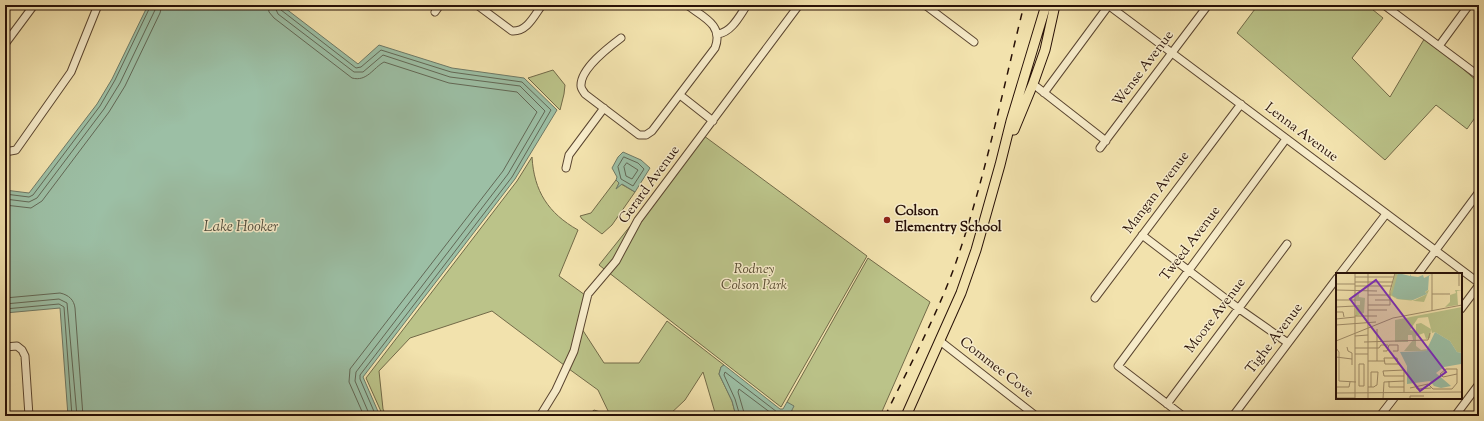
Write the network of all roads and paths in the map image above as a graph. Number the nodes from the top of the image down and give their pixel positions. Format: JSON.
{"nodes":[{"id":1,"x":34,"y":5,"type":"edge"},
{"id":2,"x":98,"y":5,"type":"edge"},
{"id":3,"x":440,"y":5,"type":"edge"},
{"id":4,"x":477,"y":5,"type":"edge"},
{"id":5,"x":542,"y":5,"type":"edge"},
{"id":6,"x":687,"y":5,"type":"edge"},
{"id":7,"x":747,"y":5,"type":"edge"},
{"id":8,"x":799,"y":5,"type":"edge"},
{"id":9,"x":925,"y":5,"type":"edge"},
{"id":10,"x":1046,"y":5,"type":"edge"},
{"id":11,"x":1055,"y":5,"type":"edge"},
{"id":12,"x":1108,"y":5,"type":"edge"},
{"id":13,"x":1208,"y":5,"type":"edge"},
{"id":14,"x":1384,"y":5,"type":"edge"},
{"id":15,"x":1469,"y":5,"type":"edge"},
{"id":16,"x":435,"y":12,"type":"dead end"},
{"id":17,"x":718,"y":34,"type":"junction"},
{"id":18,"x":621,"y":38,"type":"dead end"},
{"id":19,"x":974,"y":42,"type":"dead end"},
{"id":20,"x":5,"y":44,"type":"edge"},
{"id":21,"x":1439,"y":46,"type":"junction"},
{"id":22,"x":1173,"y":53,"type":"junction"},
{"id":23,"x":1479,"y":76,"type":"edge"},
{"id":24,"x":1033,"y":84,"type":"junction"},
{"id":25,"x":1044,"y":93,"type":"junction"},
{"id":26,"x":680,"y":95,"type":"junction"},
{"id":27,"x":1241,"y":104,"type":"junction"},
{"id":28,"x":604,"y":108,"type":"junction"},
{"id":29,"x":713,"y":121,"type":"junction"},
{"id":30,"x":1286,"y":138,"type":"junction"},
{"id":31,"x":1106,"y":141,"type":"junction"},
{"id":32,"x":1100,"y":148,"type":"dead end"},
{"id":33,"x":5,"y":152,"type":"edge"},
{"id":34,"x":1000,"y":165,"type":"junction"},
{"id":35,"x":566,"y":168,"type":"dead end"},
{"id":36,"x":1479,"y":192,"type":"edge"},
{"id":37,"x":1386,"y":214,"type":"junction"},
{"id":38,"x":1142,"y":235,"type":"junction"},
{"id":39,"x":1287,"y":244,"type":"dead end"},
{"id":40,"x":1436,"y":251,"type":"junction"},
{"id":41,"x":1188,"y":270,"type":"junction"},
{"id":42,"x":1341,"y":273,"type":"edge"},
{"id":43,"x":1419,"y":273,"type":"edge"},
{"id":44,"x":1336,"y":279,"type":"edge"},
{"id":45,"x":1479,"y":284,"type":"edge"},
{"id":46,"x":1095,"y":298,"type":"dead end"},
{"id":47,"x":1238,"y":308,"type":"junction"},
{"id":48,"x":1462,"y":308,"type":"edge"},
{"id":49,"x":940,"y":341,"type":"junction"},
{"id":50,"x":1288,"y":343,"type":"junction"},
{"id":51,"x":5,"y":346,"type":"edge"},
{"id":52,"x":1479,"y":384,"type":"edge"},
{"id":53,"x":1393,"y":399,"type":"edge"},
{"id":54,"x":1167,"y":404,"type":"junction"},
{"id":55,"x":29,"y":416,"type":"edge"},
{"id":56,"x":540,"y":416,"type":"edge"},
{"id":57,"x":906,"y":416,"type":"edge"},
{"id":58,"x":1036,"y":416,"type":"edge"},
{"id":59,"x":1183,"y":416,"type":"edge"},
{"id":60,"x":1233,"y":416,"type":"edge"},
{"id":61,"x":1380,"y":416,"type":"edge"},
{"id":62,"x":1455,"y":416,"type":"edge"}],
"edges":[{"from":1,"to":20,"type":"street"},
{"from":2,"to":33,"type":"street"},
{"from":3,"to":16,"type":"street"},
{"from":4,"to":5,"type":"street"},
{"from":6,"to":17,"type":"street"},
{"from":7,"to":17,"type":"street"},
{"from":8,"to":29,"type":"street","name":"Gerard Avenue"},
{"from":9,"to":19,"type":"street"},
{"from":10,"to":34,"type":"main road"},
{"from":11,"to":24,"type":"main road"},
{"from":12,"to":22,"type":"street","name":"Lenna Avenue"},
{"from":12,"to":25,"type":"street"},
{"from":13,"to":22,"type":"street","name":"Wense Avenue"},
{"from":14,"to":21,"type":"street"},
{"from":15,"to":21,"type":"street"},
{"from":17,"to":26,"type":"street"},
{"from":18,"to":28,"type":"street"},
{"from":21,"to":23,"type":"street"},
{"from":22,"to":27,"type":"street","name":"Lenna Avenue"},
{"from":22,"to":31,"type":"street","name":"Wense Avenue"},
{"from":24,"to":25,"type":"street"},
{"from":24,"to":34,"type":"main road"},
{"from":25,"to":31,"type":"street"},
{"from":26,"to":28,"type":"street"},
{"from":26,"to":29,"type":"street"},
{"from":27,"to":30,"type":"street","name":"Lenna Avenue"},
{"from":27,"to":38,"type":"street","name":"Mangan Avenue"},
{"from":28,"to":35,"type":"street"},
{"from":29,"to":56,"type":"street","name":"Gerard Avenue"},
{"from":30,"to":37,"type":"street","name":"Lenna Avenue"},
{"from":30,"to":41,"type":"street","name":"Tweed Avenue"},
{"from":31,"to":32,"type":"street","name":"Wense Avenue"},
{"from":34,"to":49,"type":"main road"},
{"from":36,"to":40,"type":"street"},
{"from":37,"to":40,"type":"street","name":"Lenna Avenue"},
{"from":37,"to":42,"type":"street"},
{"from":38,"to":41,"type":"street"},
{"from":38,"to":46,"type":"street","name":"Mangan Avenue"},
{"from":39,"to":47,"type":"street","name":"Moore Avenue"},
{"from":40,"to":43,"type":"street"},
{"from":40,"to":45,"type":"street","name":"Lenna Avenue"},
{"from":41,"to":47,"type":"street"},
{"from":41,"to":54,"type":"street","name":"Tweed Avenue"},
{"from":44,"to":50,"type":"street","name":"Tighe Avenue"},
{"from":45,"to":48,"type":"street"},
{"from":47,"to":50,"type":"street"},
{"from":47,"to":54,"type":"street","name":"Moore Avenue"},
{"from":49,"to":57,"type":"main road"},
{"from":49,"to":58,"type":"street","name":"Commee Cove"},
{"from":50,"to":60,"type":"street","name":"Tighe Avenue"},
{"from":51,"to":55,"type":"street"},
{"from":52,"to":62,"type":"street"},
{"from":53,"to":61,"type":"street"},
{"from":54,"to":59,"type":"street"}]}
